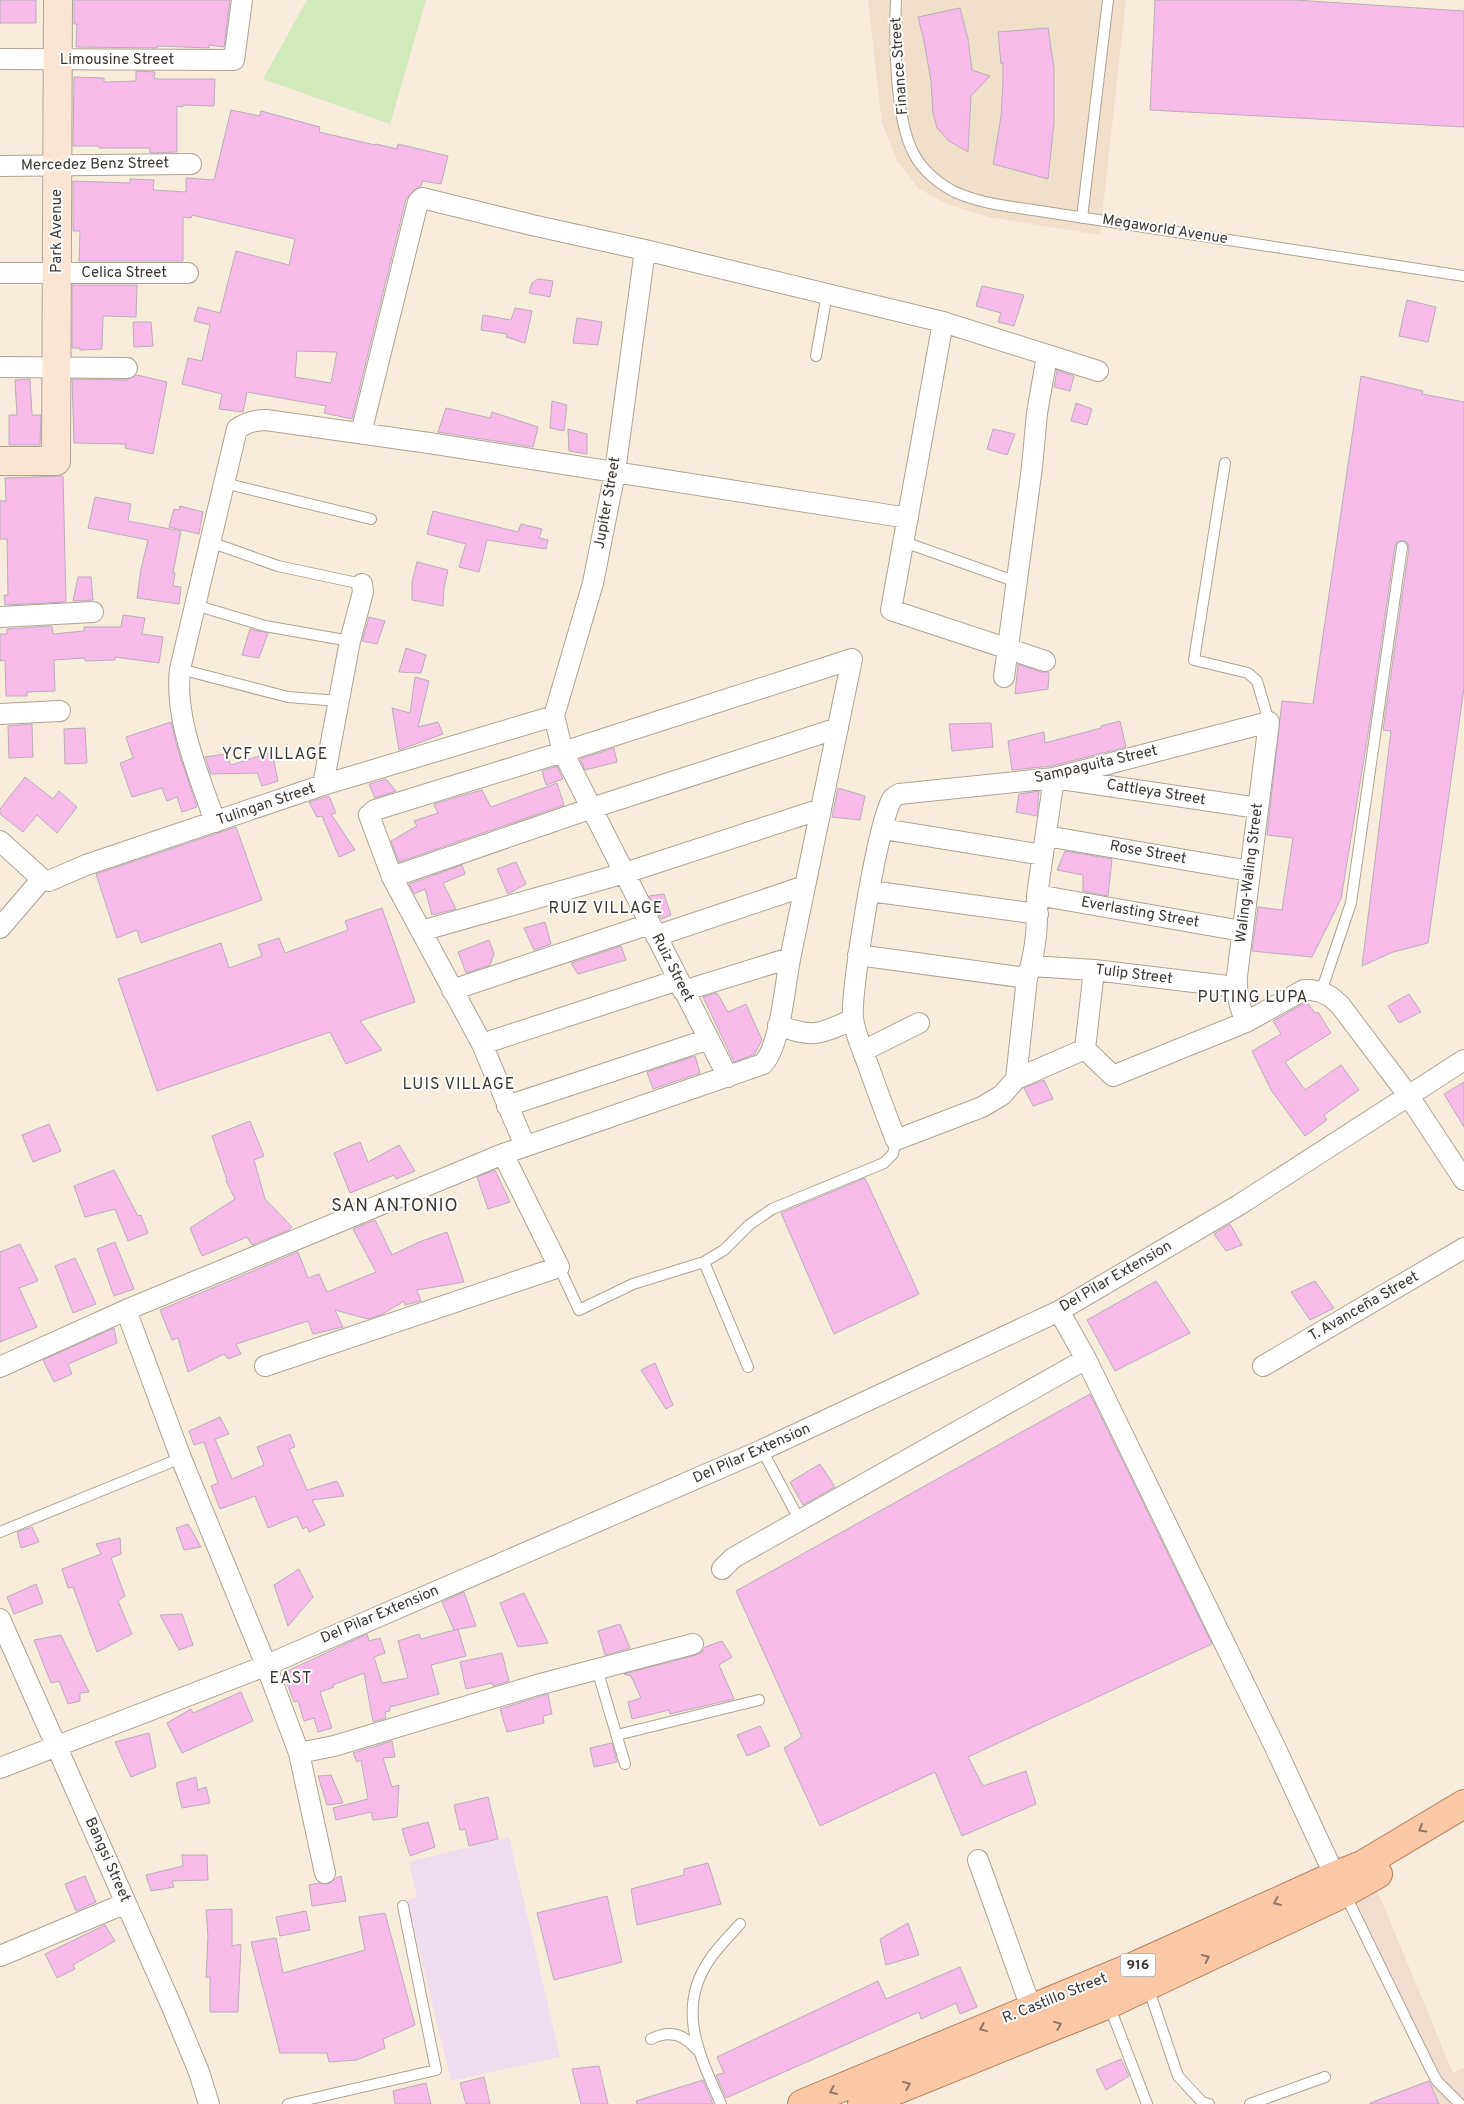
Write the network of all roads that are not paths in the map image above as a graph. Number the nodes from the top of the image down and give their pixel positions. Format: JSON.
{"nodes":[{"id":1,"x":58,"y":0,"type":"edge"},
{"id":2,"x":242,"y":0,"type":"edge"},
{"id":3,"x":896,"y":0,"type":"edge"},
{"id":4,"x":1108,"y":0,"type":"edge"},
{"id":5,"x":0,"y":60,"type":"edge"},
{"id":6,"x":58,"y":60,"type":"junction"},
{"id":7,"x":191,"y":164,"type":"dead end"},
{"id":8,"x":57,"y":165,"type":"junction"},
{"id":9,"x":0,"y":166,"type":"edge"},
{"id":10,"x":1082,"y":218,"type":"junction"},
{"id":11,"x":645,"y":250,"type":"junction"},
{"id":12,"x":0,"y":273,"type":"edge"},
{"id":13,"x":188,"y":273,"type":"dead end"},
{"id":14,"x":57,"y":274,"type":"junction"},
{"id":15,"x":1464,"y":276,"type":"edge"},
{"id":16,"x":827,"y":294,"type":"junction"},
{"id":17,"x":943,"y":322,"type":"junction"},
{"id":18,"x":816,"y":356,"type":"dead end"},
{"id":19,"x":1047,"y":356,"type":"junction"},
{"id":20,"x":0,"y":367,"type":"edge"},
{"id":21,"x":57,"y":368,"type":"junction"},
{"id":22,"x":127,"y":368,"type":"dead end"},
{"id":23,"x":1098,"y":371,"type":"dead end"},
{"id":24,"x":361,"y":433,"type":"junction"},
{"id":25,"x":0,"y":461,"type":"edge"},
{"id":26,"x":1225,"y":463,"type":"dead end"},
{"id":27,"x":615,"y":472,"type":"junction"},
{"id":28,"x":224,"y":483,"type":"junction"},
{"id":29,"x":908,"y":518,"type":"junction"},
{"id":30,"x":371,"y":519,"type":"dead end"},
{"id":31,"x":210,"y":542,"type":"junction"},
{"id":32,"x":904,"y":542,"type":"junction"},
{"id":33,"x":1402,"y":547,"type":"dead end"},
{"id":34,"x":1017,"y":582,"type":"junction"},
{"id":35,"x":362,"y":584,"type":"joint"},
{"id":36,"x":195,"y":605,"type":"junction"},
{"id":37,"x":94,"y":612,"type":"dead end"},
{"id":38,"x":0,"y":617,"type":"edge"},
{"id":39,"x":350,"y":641,"type":"junction"},
{"id":40,"x":1008,"y":648,"type":"junction"},
{"id":41,"x":1045,"y":661,"type":"dead end"},
{"id":42,"x":180,"y":669,"type":"junction"},
{"id":43,"x":1004,"y":677,"type":"dead end"},
{"id":44,"x":339,"y":701,"type":"junction"},
{"id":45,"x":60,"y":710,"type":"dead end"},
{"id":46,"x":0,"y":714,"type":"edge"},
{"id":47,"x":554,"y":716,"type":"junction"},
{"id":48,"x":1269,"y":722,"type":"junction"},
{"id":49,"x":838,"y":728,"type":"junction"},
{"id":50,"x":563,"y":752,"type":"junction"},
{"id":51,"x":1054,"y":778,"type":"junction"},
{"id":52,"x":323,"y":785,"type":"junction"},
{"id":53,"x":592,"y":808,"type":"junction"},
{"id":54,"x":1258,"y":808,"type":"junction"},
{"id":55,"x":821,"y":809,"type":"junction"},
{"id":56,"x":215,"y":822,"type":"junction"},
{"id":57,"x":883,"y":829,"type":"junction"},
{"id":58,"x":0,"y":841,"type":"edge"},
{"id":59,"x":1044,"y":845,"type":"junction"},
{"id":60,"x":1250,"y":871,"type":"junction"},
{"id":61,"x":625,"y":873,"type":"junction"},
{"id":62,"x":392,"y":877,"type":"junction"},
{"id":63,"x":42,"y":879,"type":"junction"},
{"id":64,"x":805,"y":886,"type":"junction"},
{"id":65,"x":870,"y":891,"type":"junction"},
{"id":66,"x":1037,"y":904,"type":"junction"},
{"id":67,"x":0,"y":928,"type":"edge"},
{"id":68,"x":653,"y":930,"type":"junction"},
{"id":69,"x":1242,"y":931,"type":"junction"},
{"id":70,"x":421,"y":932,"type":"junction"},
{"id":71,"x":858,"y":955,"type":"junction"},
{"id":72,"x":790,"y":958,"type":"junction"},
{"id":73,"x":1094,"y":970,"type":"junction"},
{"id":74,"x":1029,"y":972,"type":"junction"},
{"id":75,"x":681,"y":985,"type":"junction"},
{"id":76,"x":1236,"y":987,"type":"junction"},
{"id":77,"x":452,"y":990,"type":"junction"},
{"id":78,"x":1322,"y":992,"type":"junction"},
{"id":79,"x":853,"y":1019,"type":"junction"},
{"id":80,"x":1246,"y":1022,"type":"junction"},
{"id":81,"x":919,"y":1023,"type":"dead end"},
{"id":82,"x":778,"y":1025,"type":"junction"},
{"id":83,"x":709,"y":1040,"type":"junction"},
{"id":84,"x":482,"y":1044,"type":"junction"},
{"id":85,"x":1085,"y":1049,"type":"junction"},
{"id":86,"x":862,"y":1051,"type":"junction"},
{"id":87,"x":1464,"y":1060,"type":"edge"},
{"id":88,"x":728,"y":1077,"type":"junction"},
{"id":89,"x":1016,"y":1079,"type":"junction"},
{"id":90,"x":1408,"y":1095,"type":"junction"},
{"id":91,"x":508,"y":1106,"type":"junction"},
{"id":92,"x":896,"y":1140,"type":"junction"},
{"id":93,"x":525,"y":1146,"type":"junction"},
{"id":94,"x":503,"y":1154,"type":"junction"},
{"id":95,"x":1464,"y":1180,"type":"edge"},
{"id":96,"x":1464,"y":1248,"type":"edge"},
{"id":97,"x":704,"y":1262,"type":"junction"},
{"id":98,"x":559,"y":1267,"type":"junction"},
{"id":99,"x":126,"y":1310,"type":"junction"},
{"id":100,"x":1059,"y":1311,"type":"junction"},
{"id":101,"x":1086,"y":1359,"type":"junction"},
{"id":102,"x":265,"y":1366,"type":"dead end"},
{"id":103,"x":748,"y":1366,"type":"dead end"},
{"id":104,"x":1263,"y":1366,"type":"dead end"},
{"id":105,"x":0,"y":1367,"type":"edge"},
{"id":106,"x":762,"y":1450,"type":"junction"},
{"id":107,"x":181,"y":1458,"type":"junction"},
{"id":108,"x":800,"y":1521,"type":"junction"},
{"id":109,"x":0,"y":1532,"type":"edge"},
{"id":110,"x":722,"y":1569,"type":"dead end"},
{"id":111,"x":0,"y":1619,"type":"edge"},
{"id":112,"x":692,"y":1644,"type":"dead end"},
{"id":113,"x":266,"y":1665,"type":"junction"},
{"id":114,"x":597,"y":1669,"type":"junction"},
{"id":115,"x":759,"y":1700,"type":"dead end"},
{"id":116,"x":617,"y":1735,"type":"junction"},
{"id":117,"x":56,"y":1745,"type":"junction"},
{"id":118,"x":299,"y":1753,"type":"junction"},
{"id":119,"x":625,"y":1764,"type":"dead end"},
{"id":120,"x":0,"y":1768,"type":"edge"},
{"id":121,"x":1464,"y":1804,"type":"edge"},
{"id":122,"x":1464,"y":1826,"type":"edge"},
{"id":123,"x":978,"y":1860,"type":"dead end"},
{"id":124,"x":325,"y":1873,"type":"dead end"},
{"id":125,"x":1339,"y":1884,"type":"junction"},
{"id":126,"x":126,"y":1903,"type":"junction"},
{"id":127,"x":403,"y":1906,"type":"dead end"},
{"id":128,"x":740,"y":1924,"type":"dead end"},
{"id":129,"x":0,"y":1956,"type":"edge"},
{"id":130,"x":1143,"y":1975,"type":"junction"},
{"id":131,"x":1109,"y":2004,"type":"junction"},
{"id":132,"x":1031,"y":2008,"type":"junction"},
{"id":133,"x":652,"y":2039,"type":"dead end"},
{"id":134,"x":699,"y":2053,"type":"junction"},
{"id":135,"x":1325,"y":2077,"type":"dead end"},
{"id":136,"x":871,"y":2092,"type":"edge"},
{"id":137,"x":208,"y":2104,"type":"edge"},
{"id":138,"x":288,"y":2104,"type":"edge"},
{"id":139,"x":721,"y":2104,"type":"edge"},
{"id":140,"x":802,"y":2104,"type":"edge"},
{"id":141,"x":1147,"y":2104,"type":"edge"},
{"id":142,"x":1209,"y":2104,"type":"edge"},
{"id":143,"x":1250,"y":2104,"type":"edge"},
{"id":144,"x":1460,"y":2104,"type":"edge"}],
"edges":[{"from":1,"to":6,"type":"street","name":"Park Avenue"},
{"from":2,"to":6,"type":"street","name":"Limousine Street"},
{"from":3,"to":10,"type":"lane","name":"Finance Street"},
{"from":4,"to":10,"type":"lane","name":"Megaworld Avenue"},
{"from":5,"to":6,"type":"street","name":"Limousine Street"},
{"from":6,"to":8,"type":"street","name":"Park Avenue"},
{"from":7,"to":8,"type":"street","name":"Mercedez Benz Street"},
{"from":8,"to":9,"type":"street","name":"Mercedez Benz Street"},
{"from":8,"to":14,"type":"street","name":"Park Avenue"},
{"from":10,"to":15,"type":"lane","name":"Megaworld Avenue"},
{"from":11,"to":16,"type":"street"},
{"from":11,"to":24,"type":"street"},
{"from":11,"to":27,"type":"street","name":"Jupiter Street"},
{"from":12,"to":14,"type":"street","name":"Celica Street"},
{"from":13,"to":14,"type":"street","name":"Celica Street"},
{"from":14,"to":21,"type":"street","name":"Park Avenue"},
{"from":16,"to":17,"type":"street"},
{"from":16,"to":18,"type":"lane"},
{"from":17,"to":19,"type":"street"},
{"from":17,"to":29,"type":"street"},
{"from":19,"to":23,"type":"street"},
{"from":19,"to":34,"type":"street"},
{"from":20,"to":21,"type":"street"},
{"from":21,"to":22,"type":"street"},
{"from":21,"to":25,"type":"street","name":"Park Avenue"},
{"from":24,"to":27,"type":"street"},
{"from":24,"to":28,"type":"street"},
{"from":26,"to":48,"type":"lane"},
{"from":27,"to":29,"type":"street"},
{"from":27,"to":47,"type":"street","name":"Jupiter Street"},
{"from":28,"to":30,"type":"lane"},
{"from":28,"to":31,"type":"street"},
{"from":29,"to":32,"type":"street"},
{"from":31,"to":35,"type":"lane"},
{"from":31,"to":36,"type":"street"},
{"from":32,"to":34,"type":"lane"},
{"from":32,"to":40,"type":"street"},
{"from":33,"to":78,"type":"lane"},
{"from":34,"to":40,"type":"street"},
{"from":35,"to":39,"type":"street"},
{"from":36,"to":39,"type":"lane"},
{"from":36,"to":42,"type":"street"},
{"from":37,"to":38,"type":"street"},
{"from":39,"to":44,"type":"street"},
{"from":40,"to":41,"type":"street"},
{"from":40,"to":43,"type":"street"},
{"from":42,"to":44,"type":"lane"},
{"from":42,"to":56,"type":"street"},
{"from":44,"to":52,"type":"street"},
{"from":45,"to":46,"type":"street"},
{"from":47,"to":50,"type":"street"},
{"from":47,"to":52,"type":"street","name":"Tulingan Street"},
{"from":48,"to":51,"type":"street","name":"Sampaguita Street"},
{"from":48,"to":54,"type":"street","name":"Waling-Waling Street"},
{"from":49,"to":50,"type":"street"},
{"from":49,"to":53,"type":"street"},
{"from":49,"to":55,"type":"street"},
{"from":50,"to":53,"type":"street","name":"Ruiz Street"},
{"from":50,"to":62,"type":"street"},
{"from":51,"to":54,"type":"street","name":"Cattleya Street"},
{"from":51,"to":57,"type":"street","name":"Sampaguita Street"},
{"from":51,"to":59,"type":"street"},
{"from":52,"to":56,"type":"street","name":"Tulingan Street"},
{"from":53,"to":61,"type":"street","name":"Ruiz Street"},
{"from":53,"to":62,"type":"street"},
{"from":54,"to":60,"type":"street","name":"Waling-Waling Street"},
{"from":55,"to":61,"type":"street"},
{"from":55,"to":64,"type":"street"},
{"from":56,"to":63,"type":"street","name":"Tulingan Street"},
{"from":57,"to":59,"type":"street","name":"Rose Street"},
{"from":57,"to":65,"type":"street"},
{"from":58,"to":63,"type":"street"},
{"from":59,"to":60,"type":"street","name":"Rose Street"},
{"from":59,"to":66,"type":"street"},
{"from":60,"to":69,"type":"street","name":"Waling-Waling Street"},
{"from":61,"to":68,"type":"street","name":"Ruiz Street"},
{"from":61,"to":70,"type":"street"},
{"from":62,"to":70,"type":"street"},
{"from":63,"to":67,"type":"street"},
{"from":64,"to":68,"type":"street"},
{"from":64,"to":72,"type":"street"},
{"from":65,"to":66,"type":"street","name":"Everlasting Street"},
{"from":65,"to":71,"type":"street"},
{"from":66,"to":69,"type":"street","name":"Everlasting Street"},
{"from":66,"to":74,"type":"street"},
{"from":68,"to":75,"type":"street","name":"Ruiz Street"},
{"from":68,"to":77,"type":"street"},
{"from":69,"to":76,"type":"street","name":"Waling-Waling Street"},
{"from":70,"to":77,"type":"street"},
{"from":71,"to":74,"type":"street","name":"Tulip Street"},
{"from":71,"to":79,"type":"street"},
{"from":72,"to":75,"type":"street"},
{"from":72,"to":82,"type":"street"},
{"from":73,"to":74,"type":"street","name":"Tulip Street"},
{"from":73,"to":76,"type":"street","name":"Tulip Street"},
{"from":73,"to":85,"type":"street"},
{"from":74,"to":89,"type":"street"},
{"from":75,"to":83,"type":"street","name":"Ruiz Street"},
{"from":75,"to":84,"type":"street"},
{"from":76,"to":80,"type":"street","name":"Waling-Waling Street"},
{"from":77,"to":84,"type":"street"},
{"from":78,"to":80,"type":"street"},
{"from":78,"to":90,"type":"street"},
{"from":79,"to":82,"type":"street"},
{"from":79,"to":86,"type":"street"},
{"from":80,"to":85,"type":"street"},
{"from":81,"to":86,"type":"street"},
{"from":82,"to":88,"type":"street"},
{"from":83,"to":88,"type":"street","name":"Ruiz Street"},
{"from":83,"to":91,"type":"street"},
{"from":84,"to":91,"type":"street"},
{"from":85,"to":89,"type":"street"},
{"from":86,"to":92,"type":"street"},
{"from":87,"to":90,"type":"street","name":"Del Pilar Extension"},
{"from":88,"to":93,"type":"street"},
{"from":89,"to":92,"type":"street"},
{"from":90,"to":95,"type":"street"},
{"from":90,"to":100,"type":"street","name":"Del Pilar Extension"},
{"from":91,"to":93,"type":"street"},
{"from":92,"to":97,"type":"lane"},
{"from":93,"to":94,"type":"street"},
{"from":94,"to":98,"type":"street"},
{"from":94,"to":99,"type":"street"},
{"from":96,"to":104,"type":"street","name":"T. Avanceña Street"},
{"from":97,"to":98,"type":"lane"},
{"from":97,"to":103,"type":"lane"},
{"from":98,"to":102,"type":"street"},
{"from":99,"to":105,"type":"street"},
{"from":99,"to":107,"type":"street"},
{"from":100,"to":101,"type":"street"},
{"from":100,"to":106,"type":"street","name":"Del Pilar Extension"},
{"from":101,"to":108,"type":"street"},
{"from":101,"to":125,"type":"street"},
{"from":106,"to":108,"type":"lane"},
{"from":106,"to":113,"type":"street","name":"Del Pilar Extension"},
{"from":107,"to":109,"type":"lane"},
{"from":107,"to":113,"type":"street"},
{"from":108,"to":110,"type":"street"},
{"from":111,"to":117,"type":"street","name":"Bangsi Street"},
{"from":112,"to":114,"type":"street"},
{"from":113,"to":117,"type":"street","name":"Del Pilar Extension"},
{"from":113,"to":118,"type":"street"},
{"from":114,"to":116,"type":"lane"},
{"from":114,"to":118,"type":"street"},
{"from":115,"to":116,"type":"lane"},
{"from":116,"to":119,"type":"lane"},
{"from":117,"to":120,"type":"street","name":"Del Pilar Extension"},
{"from":117,"to":126,"type":"street","name":"Bangsi Street"},
{"from":118,"to":124,"type":"street"},
{"from":121,"to":125,"type":"main road","name":"R. Castillo Street","number":"916","one_way":true},
{"from":122,"to":125,"type":"main road","name":"R. Castillo Street","number":"916"},
{"from":123,"to":132,"type":"street"},
{"from":125,"to":130,"type":"main road","name":"R. Castillo Street","number":"916"},
{"from":125,"to":144,"type":"lane"},
{"from":126,"to":129,"type":"street"},
{"from":126,"to":137,"type":"street","name":"Bangsi Street"},
{"from":127,"to":138,"type":"lane"},
{"from":128,"to":134,"type":"lane"},
{"from":130,"to":131,"type":"main road","name":"R. Castillo Street","number":"916"},
{"from":130,"to":132,"type":"main road","name":"R. Castillo Street","number":"916"},
{"from":130,"to":142,"type":"lane"},
{"from":136,"to":131,"type":"main road","name":"R. Castillo Street","number":"916","one_way":true},
{"from":131,"to":141,"type":"lane"},
{"from":132,"to":136,"type":"main road","name":"R. Castillo Street","number":"916","one_way":true},
{"from":133,"to":134,"type":"lane"},
{"from":134,"to":139,"type":"lane"},
{"from":135,"to":143,"type":"lane"},
{"from":136,"to":140,"type":"main road","name":"R. Castillo Street","number":"916","one_way":true}]}
